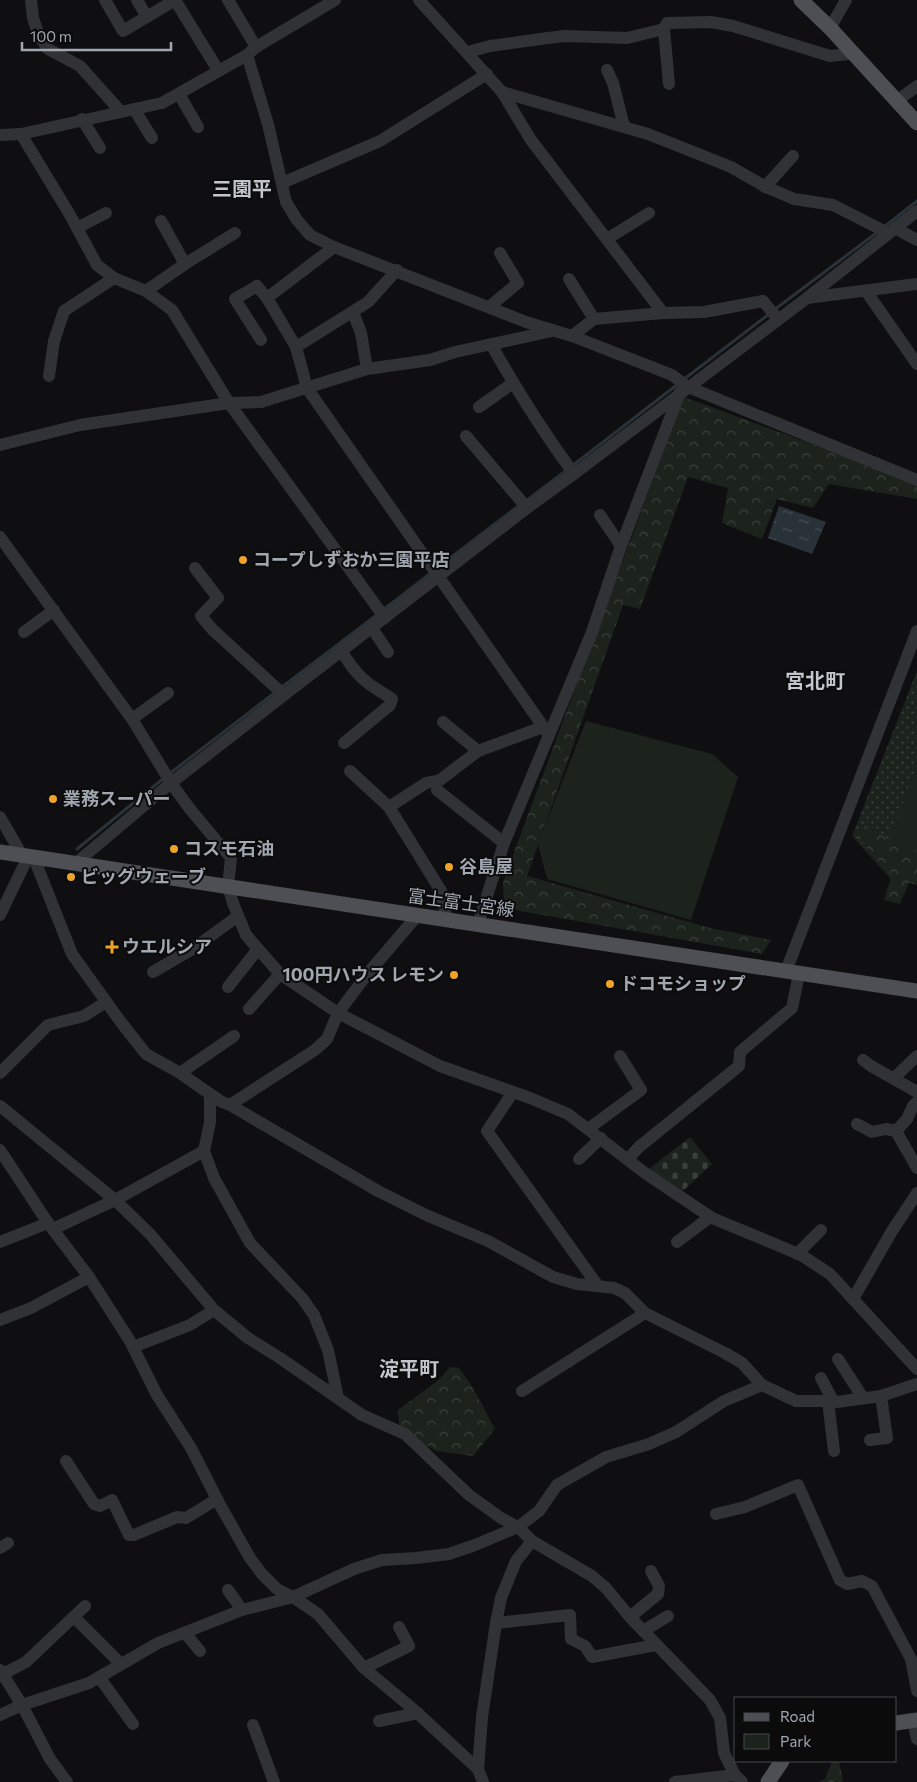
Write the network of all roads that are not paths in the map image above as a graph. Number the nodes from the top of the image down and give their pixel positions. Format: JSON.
{"nodes":[{"id":1,"x":30,"y":0,"type":"edge"},
{"id":2,"x":106,"y":0,"type":"edge"},
{"id":3,"x":137,"y":0,"type":"edge"},
{"id":4,"x":175,"y":0,"type":"edge"},
{"id":5,"x":228,"y":0,"type":"edge"},
{"id":6,"x":335,"y":0,"type":"edge"},
{"id":7,"x":419,"y":0,"type":"edge"},
{"id":8,"x":801,"y":0,"type":"edge"},
{"id":9,"x":846,"y":0,"type":"edge"},
{"id":10,"x":147,"y":17,"type":"junction"},
{"id":11,"x":830,"y":28,"type":"junction"},
{"id":12,"x":664,"y":30,"type":"junction"},
{"id":13,"x":252,"y":51,"type":"junction"},
{"id":14,"x":852,"y":51,"type":"junction"},
{"id":15,"x":468,"y":52,"type":"junction"},
{"id":16,"x":218,"y":70,"type":"junction"},
{"id":17,"x":607,"y":70,"type":"dead end"},
{"id":18,"x":487,"y":74,"type":"junction"},
{"id":19,"x":669,"y":84,"type":"dead end"},
{"id":20,"x":917,"y":86,"type":"edge"},
{"id":21,"x":502,"y":92,"type":"junction"},
{"id":22,"x":179,"y":94,"type":"junction"},
{"id":23,"x":898,"y":100,"type":"junction"},
{"id":24,"x":134,"y":109,"type":"junction"},
{"id":25,"x":121,"y":112,"type":"junction"},
{"id":26,"x":82,"y":119,"type":"junction"},
{"id":27,"x":917,"y":123,"type":"edge"},
{"id":28,"x":624,"y":126,"type":"junction"},
{"id":29,"x":198,"y":127,"type":"dead end"},
{"id":30,"x":21,"y":134,"type":"junction"},
{"id":31,"x":0,"y":135,"type":"edge"},
{"id":32,"x":152,"y":138,"type":"dead end"},
{"id":33,"x":100,"y":148,"type":"dead end"},
{"id":34,"x":794,"y":156,"type":"dead end"},
{"id":35,"x":282,"y":183,"type":"junction"},
{"id":36,"x":765,"y":186,"type":"junction"},
{"id":37,"x":917,"y":211,"type":"edge"},
{"id":38,"x":106,"y":213,"type":"dead end"},
{"id":39,"x":649,"y":213,"type":"dead end"},
{"id":40,"x":161,"y":221,"type":"dead end"},
{"id":41,"x":77,"y":228,"type":"junction"},
{"id":42,"x":886,"y":230,"type":"junction"},
{"id":43,"x":235,"y":233,"type":"dead end"},
{"id":44,"x":607,"y":239,"type":"junction"},
{"id":45,"x":917,"y":240,"type":"edge"},
{"id":46,"x":334,"y":247,"type":"junction"},
{"id":47,"x":500,"y":253,"type":"dead end"},
{"id":48,"x":185,"y":264,"type":"junction"},
{"id":49,"x":397,"y":270,"type":"junction"},
{"id":50,"x":114,"y":278,"type":"junction"},
{"id":51,"x":569,"y":278,"type":"dead end"},
{"id":52,"x":917,"y":284,"type":"edge"},
{"id":53,"x":146,"y":291,"type":"junction"},
{"id":54,"x":866,"y":291,"type":"junction"},
{"id":55,"x":267,"y":298,"type":"junction"},
{"id":56,"x":807,"y":298,"type":"junction"},
{"id":57,"x":489,"y":307,"type":"junction"},
{"id":58,"x":353,"y":312,"type":"junction"},
{"id":59,"x":663,"y":313,"type":"junction"},
{"id":60,"x":774,"y":314,"type":"junction"},
{"id":61,"x":594,"y":319,"type":"junction"},
{"id":62,"x":554,"y":330,"type":"junction"},
{"id":63,"x":572,"y":336,"type":"junction"},
{"id":64,"x":261,"y":340,"type":"dead end"},
{"id":65,"x":491,"y":344,"type":"junction"},
{"id":66,"x":296,"y":347,"type":"junction"},
{"id":67,"x":917,"y":364,"type":"edge"},
{"id":68,"x":367,"y":369,"type":"junction"},
{"id":69,"x":49,"y":376,"type":"dead end"},
{"id":70,"x":514,"y":383,"type":"junction"},
{"id":71,"x":682,"y":386,"type":"junction"},
{"id":72,"x":308,"y":388,"type":"junction"},
{"id":73,"x":229,"y":403,"type":"junction"},
{"id":74,"x":479,"y":407,"type":"dead end"},
{"id":75,"x":466,"y":436,"type":"dead end"},
{"id":76,"x":0,"y":444,"type":"edge"},
{"id":77,"x":571,"y":470,"type":"junction"},
{"id":78,"x":917,"y":480,"type":"edge"},
{"id":79,"x":524,"y":505,"type":"junction"},
{"id":80,"x":600,"y":515,"type":"dead end"},
{"id":81,"x":0,"y":536,"type":"edge"},
{"id":82,"x":621,"y":546,"type":"junction"},
{"id":83,"x":195,"y":568,"type":"dead end"},
{"id":84,"x":435,"y":573,"type":"junction"},
{"id":85,"x":54,"y":610,"type":"junction"},
{"id":86,"x":382,"y":614,"type":"junction"},
{"id":87,"x":372,"y":628,"type":"junction"},
{"id":88,"x":917,"y":631,"type":"edge"},
{"id":89,"x":24,"y":632,"type":"dead end"},
{"id":90,"x":341,"y":651,"type":"junction"},
{"id":91,"x":388,"y":652,"type":"dead end"},
{"id":92,"x":280,"y":691,"type":"junction"},
{"id":93,"x":168,"y":694,"type":"dead end"},
{"id":94,"x":132,"y":719,"type":"junction"},
{"id":95,"x":443,"y":722,"type":"dead end"},
{"id":96,"x":546,"y":731,"type":"junction"},
{"id":97,"x":344,"y":743,"type":"dead end"},
{"id":98,"x":478,"y":751,"type":"junction"},
{"id":99,"x":350,"y":771,"type":"dead end"},
{"id":100,"x":168,"y":778,"type":"junction"},
{"id":101,"x":437,"y":790,"type":"dead end"},
{"id":102,"x":389,"y":807,"type":"junction"},
{"id":103,"x":0,"y":817,"type":"edge"},
{"id":104,"x":504,"y":843,"type":"junction"},
{"id":105,"x":0,"y":852,"type":"edge"},
{"id":106,"x":28,"y":857,"type":"junction"},
{"id":107,"x":76,"y":864,"type":"junction"},
{"id":108,"x":228,"y":886,"type":"junction"},
{"id":109,"x":0,"y":915,"type":"edge"},
{"id":110,"x":238,"y":916,"type":"junction"},
{"id":111,"x":417,"y":916,"type":"junction"},
{"id":112,"x":448,"y":920,"type":"junction"},
{"id":113,"x":478,"y":924,"type":"junction"},
{"id":114,"x":258,"y":949,"type":"junction"},
{"id":115,"x":153,"y":972,"type":"dead end"},
{"id":116,"x":793,"y":972,"type":"junction"},
{"id":117,"x":280,"y":974,"type":"junction"},
{"id":118,"x":228,"y":987,"type":"dead end"},
{"id":119,"x":917,"y":991,"type":"edge"},
{"id":120,"x":106,"y":1002,"type":"junction"},
{"id":121,"x":249,"y":1009,"type":"dead end"},
{"id":122,"x":338,"y":1013,"type":"junction"},
{"id":123,"x":234,"y":1036,"type":"dead end"},
{"id":124,"x":620,"y":1056,"type":"dead end"},
{"id":125,"x":917,"y":1056,"type":"edge"},
{"id":126,"x":863,"y":1060,"type":"dead end"},
{"id":127,"x":180,"y":1072,"type":"junction"},
{"id":128,"x":0,"y":1073,"type":"edge"},
{"id":129,"x":894,"y":1078,"type":"junction"},
{"id":130,"x":513,"y":1092,"type":"junction"},
{"id":131,"x":917,"y":1092,"type":"edge"},
{"id":132,"x":210,"y":1094,"type":"junction"},
{"id":133,"x":917,"y":1102,"type":"edge"},
{"id":134,"x":230,"y":1105,"type":"junction"},
{"id":135,"x":0,"y":1106,"type":"edge"},
{"id":136,"x":857,"y":1124,"type":"dead end"},
{"id":137,"x":588,"y":1129,"type":"junction"},
{"id":138,"x":896,"y":1131,"type":"junction"},
{"id":139,"x":601,"y":1138,"type":"junction"},
{"id":140,"x":0,"y":1150,"type":"edge"},
{"id":141,"x":204,"y":1151,"type":"junction"},
{"id":142,"x":579,"y":1159,"type":"dead end"},
{"id":143,"x":628,"y":1159,"type":"junction"},
{"id":144,"x":917,"y":1168,"type":"edge"},
{"id":145,"x":917,"y":1193,"type":"edge"},
{"id":146,"x":115,"y":1200,"type":"junction"},
{"id":147,"x":710,"y":1216,"type":"junction"},
{"id":148,"x":51,"y":1226,"type":"junction"},
{"id":149,"x":821,"y":1230,"type":"dead end"},
{"id":150,"x":0,"y":1242,"type":"edge"},
{"id":151,"x":677,"y":1242,"type":"dead end"},
{"id":152,"x":797,"y":1254,"type":"junction"},
{"id":153,"x":89,"y":1277,"type":"junction"},
{"id":154,"x":598,"y":1286,"type":"junction"},
{"id":155,"x":853,"y":1299,"type":"junction"},
{"id":156,"x":214,"y":1310,"type":"junction"},
{"id":157,"x":645,"y":1313,"type":"junction"},
{"id":158,"x":0,"y":1320,"type":"edge"},
{"id":159,"x":133,"y":1347,"type":"junction"},
{"id":160,"x":838,"y":1359,"type":"dead end"},
{"id":161,"x":917,"y":1369,"type":"edge"},
{"id":162,"x":821,"y":1378,"type":"dead end"},
{"id":163,"x":917,"y":1384,"type":"edge"},
{"id":164,"x":762,"y":1385,"type":"junction"},
{"id":165,"x":522,"y":1391,"type":"dead end"},
{"id":166,"x":881,"y":1396,"type":"junction"},
{"id":167,"x":338,"y":1398,"type":"junction"},
{"id":168,"x":863,"y":1398,"type":"junction"},
{"id":169,"x":830,"y":1401,"type":"junction"},
{"id":170,"x":870,"y":1440,"type":"dead end"},
{"id":171,"x":834,"y":1451,"type":"dead end"},
{"id":172,"x":66,"y":1461,"type":"dead end"},
{"id":173,"x":217,"y":1499,"type":"junction"},
{"id":174,"x":716,"y":1514,"type":"dead end"},
{"id":175,"x":518,"y":1527,"type":"junction"},
{"id":176,"x":532,"y":1541,"type":"junction"},
{"id":177,"x":651,"y":1571,"type":"dead end"},
{"id":178,"x":228,"y":1590,"type":"dead end"},
{"id":179,"x":293,"y":1597,"type":"junction"},
{"id":180,"x":85,"y":1606,"type":"dead end"},
{"id":181,"x":242,"y":1610,"type":"junction"},
{"id":182,"x":668,"y":1616,"type":"dead end"},
{"id":183,"x":74,"y":1617,"type":"junction"},
{"id":184,"x":630,"y":1617,"type":"junction"},
{"id":185,"x":496,"y":1623,"type":"junction"},
{"id":186,"x":399,"y":1627,"type":"dead end"},
{"id":187,"x":643,"y":1631,"type":"junction"},
{"id":188,"x":185,"y":1633,"type":"junction"},
{"id":189,"x":656,"y":1645,"type":"junction"},
{"id":190,"x":200,"y":1651,"type":"dead end"},
{"id":191,"x":121,"y":1664,"type":"junction"},
{"id":192,"x":364,"y":1668,"type":"junction"},
{"id":193,"x":1,"y":1672,"type":"edge"},
{"id":194,"x":99,"y":1678,"type":"junction"},
{"id":195,"x":917,"y":1691,"type":"edge"},
{"id":196,"x":22,"y":1705,"type":"junction"},
{"id":197,"x":418,"y":1713,"type":"junction"},
{"id":198,"x":0,"y":1716,"type":"edge"},
{"id":199,"x":915,"y":1720,"type":"edge"},
{"id":200,"x":379,"y":1721,"type":"dead end"},
{"id":201,"x":897,"y":1723,"type":"edge"},
{"id":202,"x":133,"y":1724,"type":"dead end"},
{"id":203,"x":253,"y":1725,"type":"dead end"},
{"id":204,"x":917,"y":1739,"type":"edge"},
{"id":205,"x":781,"y":1762,"type":"edge"},
{"id":206,"x":478,"y":1769,"type":"junction"},
{"id":207,"x":738,"y":1779,"type":"edge"},
{"id":208,"x":67,"y":1782,"type":"edge"},
{"id":209,"x":274,"y":1782,"type":"edge"},
{"id":210,"x":483,"y":1782,"type":"edge"},
{"id":211,"x":675,"y":1782,"type":"edge"},
{"id":212,"x":768,"y":1782,"type":"edge"}],
"edges":[{"from":1,"to":25,"type":"street"},
{"from":2,"to":10,"type":"street"},
{"from":3,"to":10,"type":"street"},
{"from":4,"to":10,"type":"street"},
{"from":4,"to":16,"type":"street"},
{"from":5,"to":13,"type":"street"},
{"from":6,"to":13,"type":"street"},
{"from":7,"to":15,"type":"street"},
{"from":8,"to":11,"type":"main road"},
{"from":9,"to":11,"type":"street"},
{"from":11,"to":14,"type":"main road"},
{"from":12,"to":14,"type":"street"},
{"from":12,"to":15,"type":"street"},
{"from":12,"to":19,"type":"street"},
{"from":13,"to":16,"type":"street"},
{"from":13,"to":35,"type":"street"},
{"from":14,"to":23,"type":"main road"},
{"from":15,"to":18,"type":"street"},
{"from":16,"to":22,"type":"street"},
{"from":17,"to":28,"type":"street"},
{"from":18,"to":21,"type":"street"},
{"from":18,"to":35,"type":"street"},
{"from":20,"to":23,"type":"street"},
{"from":21,"to":28,"type":"street"},
{"from":21,"to":44,"type":"street"},
{"from":22,"to":24,"type":"street"},
{"from":22,"to":29,"type":"street"},
{"from":23,"to":27,"type":"main road"},
{"from":24,"to":25,"type":"street"},
{"from":24,"to":32,"type":"street"},
{"from":25,"to":26,"type":"street"},
{"from":26,"to":30,"type":"street"},
{"from":26,"to":33,"type":"street"},
{"from":28,"to":36,"type":"street"},
{"from":30,"to":31,"type":"street"},
{"from":30,"to":41,"type":"street"},
{"from":34,"to":36,"type":"street"},
{"from":35,"to":46,"type":"street"},
{"from":36,"to":42,"type":"street"},
{"from":37,"to":42,"type":"street"},
{"from":38,"to":41,"type":"street"},
{"from":39,"to":44,"type":"street"},
{"from":40,"to":48,"type":"street"},
{"from":41,"to":50,"type":"street"},
{"from":42,"to":45,"type":"street"},
{"from":42,"to":56,"type":"street"},
{"from":43,"to":48,"type":"street"},
{"from":44,"to":59,"type":"street"},
{"from":46,"to":49,"type":"street"},
{"from":46,"to":55,"type":"street"},
{"from":47,"to":57,"type":"street"},
{"from":48,"to":53,"type":"street"},
{"from":49,"to":57,"type":"street"},
{"from":49,"to":58,"type":"street"},
{"from":50,"to":53,"type":"street"},
{"from":50,"to":69,"type":"street"},
{"from":51,"to":61,"type":"street"},
{"from":52,"to":54,"type":"street"},
{"from":53,"to":73,"type":"street"},
{"from":54,"to":56,"type":"street"},
{"from":54,"to":67,"type":"street"},
{"from":55,"to":64,"type":"street"},
{"from":55,"to":66,"type":"street"},
{"from":56,"to":60,"type":"street"},
{"from":57,"to":62,"type":"street"},
{"from":58,"to":66,"type":"street"},
{"from":58,"to":68,"type":"street"},
{"from":59,"to":60,"type":"street"},
{"from":59,"to":61,"type":"street"},
{"from":60,"to":71,"type":"street"},
{"from":61,"to":63,"type":"street"},
{"from":62,"to":63,"type":"street"},
{"from":62,"to":65,"type":"street"},
{"from":63,"to":71,"type":"street"},
{"from":65,"to":68,"type":"street"},
{"from":65,"to":70,"type":"street"},
{"from":66,"to":72,"type":"street"},
{"from":68,"to":72,"type":"street"},
{"from":70,"to":74,"type":"street"},
{"from":70,"to":77,"type":"street"},
{"from":71,"to":77,"type":"street"},
{"from":71,"to":78,"type":"street"},
{"from":71,"to":82,"type":"street"},
{"from":72,"to":73,"type":"street"},
{"from":72,"to":84,"type":"street"},
{"from":73,"to":76,"type":"street"},
{"from":73,"to":86,"type":"street"},
{"from":75,"to":79,"type":"street"},
{"from":77,"to":79,"type":"street"},
{"from":79,"to":84,"type":"street"},
{"from":80,"to":82,"type":"street"},
{"from":81,"to":85,"type":"street"},
{"from":82,"to":96,"type":"street"},
{"from":83,"to":92,"type":"street"},
{"from":84,"to":86,"type":"street"},
{"from":84,"to":96,"type":"street"},
{"from":85,"to":89,"type":"street"},
{"from":85,"to":94,"type":"street"},
{"from":86,"to":87,"type":"street"},
{"from":87,"to":90,"type":"street"},
{"from":87,"to":91,"type":"street"},
{"from":88,"to":116,"type":"street"},
{"from":90,"to":92,"type":"street"},
{"from":90,"to":97,"type":"street"},
{"from":92,"to":100,"type":"street"},
{"from":93,"to":94,"type":"street"},
{"from":94,"to":100,"type":"street"},
{"from":95,"to":98,"type":"street"},
{"from":96,"to":98,"type":"street"},
{"from":96,"to":104,"type":"street"},
{"from":98,"to":102,"type":"street"},
{"from":99,"to":102,"type":"street"},
{"from":100,"to":107,"type":"street"},
{"from":100,"to":108,"type":"street"},
{"from":101,"to":104,"type":"street"},
{"from":102,"to":112,"type":"street"},
{"from":103,"to":106,"type":"street"},
{"from":104,"to":113,"type":"street"},
{"from":105,"to":106,"type":"main road","name":"富士富士宮線"},
{"from":106,"to":107,"type":"main road","name":"富士富士宮線"},
{"from":106,"to":109,"type":"street"},
{"from":106,"to":120,"type":"street"},
{"from":107,"to":108,"type":"main road","name":"富士富士宮線"},
{"from":108,"to":110,"type":"street"},
{"from":108,"to":111,"type":"main road","name":"富士富士宮線"},
{"from":110,"to":114,"type":"street"},
{"from":110,"to":115,"type":"street"},
{"from":111,"to":112,"type":"main road","name":"富士富士宮線"},
{"from":111,"to":122,"type":"street"},
{"from":112,"to":113,"type":"main road","name":"富士富士宮線"},
{"from":113,"to":116,"type":"main road","name":"富士富士宮線"},
{"from":114,"to":117,"type":"street"},
{"from":114,"to":118,"type":"street"},
{"from":116,"to":119,"type":"main road","name":"富士富士宮線"},
{"from":116,"to":143,"type":"street"},
{"from":117,"to":121,"type":"street"},
{"from":117,"to":122,"type":"street"},
{"from":120,"to":127,"type":"street"},
{"from":120,"to":128,"type":"street"},
{"from":122,"to":130,"type":"street"},
{"from":122,"to":134,"type":"street"},
{"from":123,"to":127,"type":"street"},
{"from":124,"to":137,"type":"street"},
{"from":125,"to":129,"type":"street"},
{"from":126,"to":129,"type":"street"},
{"from":127,"to":132,"type":"street"},
{"from":129,"to":131,"type":"street"},
{"from":130,"to":137,"type":"street"},
{"from":130,"to":154,"type":"street"},
{"from":132,"to":134,"type":"street"},
{"from":132,"to":141,"type":"street"},
{"from":133,"to":138,"type":"street"},
{"from":134,"to":154,"type":"street"},
{"from":135,"to":146,"type":"street"},
{"from":136,"to":138,"type":"street"},
{"from":137,"to":139,"type":"street"},
{"from":138,"to":144,"type":"street"},
{"from":139,"to":142,"type":"street"},
{"from":139,"to":143,"type":"street"},
{"from":140,"to":148,"type":"street"},
{"from":141,"to":146,"type":"street"},
{"from":141,"to":167,"type":"street"},
{"from":143,"to":147,"type":"street"},
{"from":145,"to":155,"type":"street"},
{"from":146,"to":148,"type":"street"},
{"from":146,"to":156,"type":"street"},
{"from":147,"to":151,"type":"street"},
{"from":147,"to":152,"type":"street"},
{"from":148,"to":150,"type":"street"},
{"from":148,"to":153,"type":"street"},
{"from":149,"to":152,"type":"street"},
{"from":152,"to":155,"type":"street"},
{"from":153,"to":158,"type":"street"},
{"from":153,"to":159,"type":"street"},
{"from":154,"to":157,"type":"street"},
{"from":155,"to":161,"type":"street"},
{"from":156,"to":159,"type":"street"},
{"from":156,"to":167,"type":"street"},
{"from":157,"to":164,"type":"street"},
{"from":157,"to":165,"type":"street"},
{"from":159,"to":173,"type":"street"},
{"from":160,"to":168,"type":"street"},
{"from":162,"to":169,"type":"street"},
{"from":163,"to":166,"type":"street"},
{"from":164,"to":169,"type":"street"},
{"from":164,"to":175,"type":"street"},
{"from":166,"to":168,"type":"street"},
{"from":166,"to":170,"type":"street"},
{"from":167,"to":175,"type":"street"},
{"from":168,"to":169,"type":"street"},
{"from":169,"to":171,"type":"street"},
{"from":172,"to":173,"type":"street"},
{"from":173,"to":179,"type":"street"},
{"from":174,"to":195,"type":"street"},
{"from":175,"to":176,"type":"street"},
{"from":175,"to":179,"type":"street"},
{"from":176,"to":184,"type":"street"},
{"from":176,"to":185,"type":"street"},
{"from":177,"to":184,"type":"street"},
{"from":178,"to":181,"type":"street"},
{"from":179,"to":181,"type":"street"},
{"from":179,"to":192,"type":"street"},
{"from":180,"to":183,"type":"street"},
{"from":181,"to":188,"type":"street"},
{"from":182,"to":187,"type":"street"},
{"from":183,"to":191,"type":"street"},
{"from":183,"to":193,"type":"street"},
{"from":184,"to":187,"type":"street"},
{"from":185,"to":189,"type":"street"},
{"from":185,"to":206,"type":"street"},
{"from":186,"to":192,"type":"street"},
{"from":187,"to":189,"type":"street"},
{"from":188,"to":190,"type":"street"},
{"from":188,"to":191,"type":"street"},
{"from":189,"to":207,"type":"street"},
{"from":191,"to":194,"type":"street"},
{"from":192,"to":197,"type":"street"},
{"from":193,"to":196,"type":"street"},
{"from":194,"to":196,"type":"street"},
{"from":194,"to":202,"type":"street"},
{"from":196,"to":198,"type":"street"},
{"from":196,"to":208,"type":"street"},
{"from":197,"to":200,"type":"street"},
{"from":197,"to":206,"type":"street"},
{"from":199,"to":201,"type":"main road"},
{"from":199,"to":204,"type":"street"},
{"from":203,"to":209,"type":"street"},
{"from":205,"to":212,"type":"main road"},
{"from":206,"to":210,"type":"street"},
{"from":207,"to":211,"type":"street"}]}
